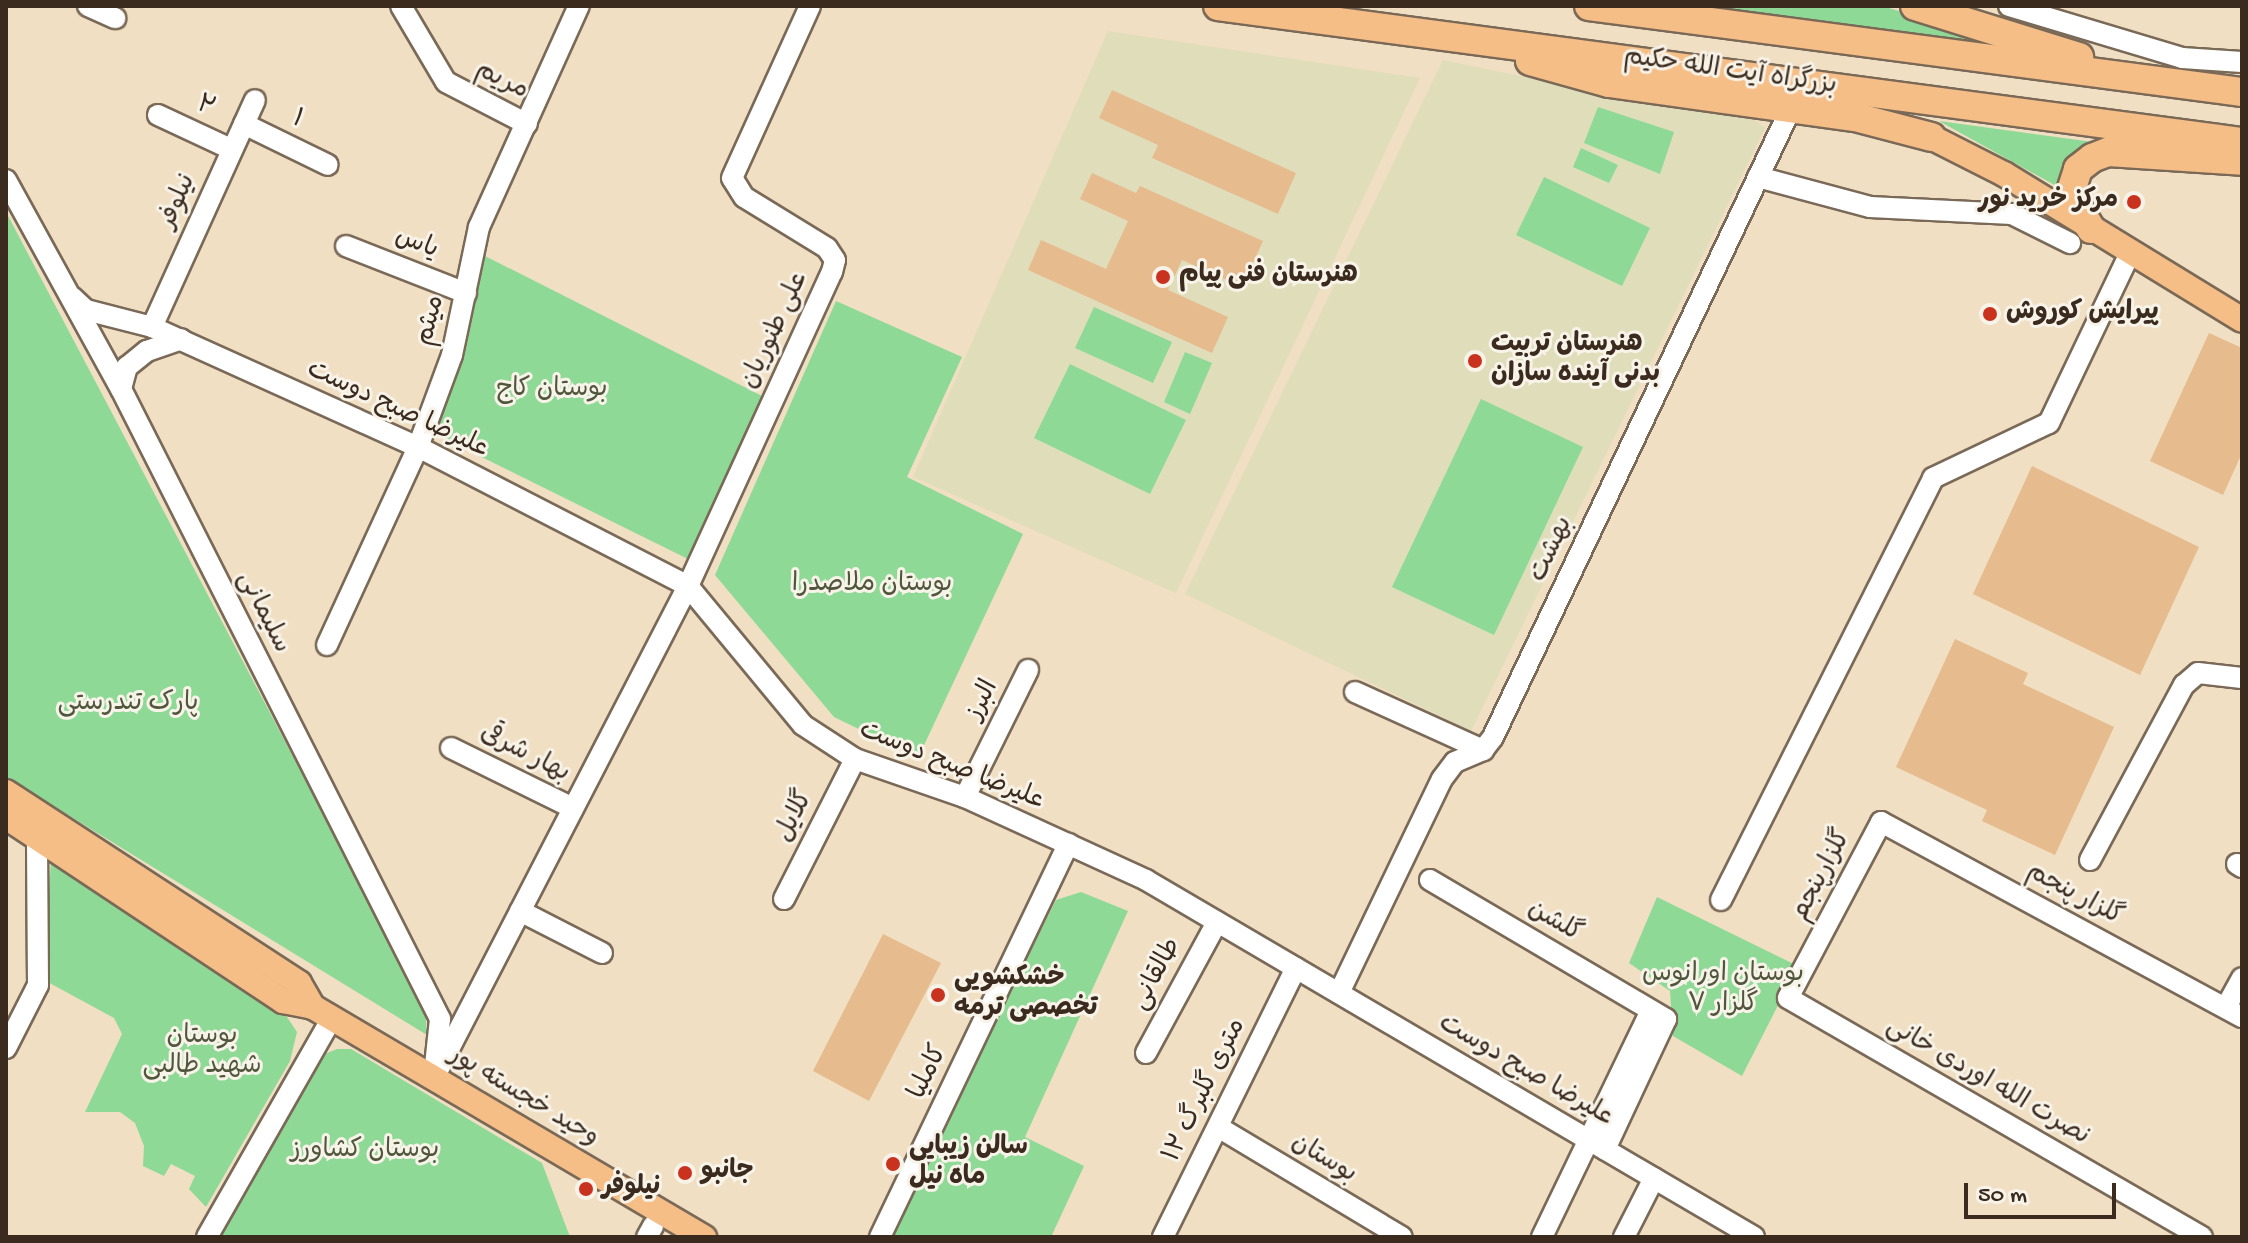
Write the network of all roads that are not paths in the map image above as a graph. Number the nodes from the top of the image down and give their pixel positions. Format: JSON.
{"nodes":[{"id":1,"x":88,"y":6,"type":"edge"},
{"id":2,"x":401,"y":6,"type":"edge"},
{"id":3,"x":579,"y":6,"type":"edge"},
{"id":4,"x":810,"y":6,"type":"edge"},
{"id":5,"x":1218,"y":6,"type":"edge"},
{"id":6,"x":1589,"y":6,"type":"edge"},
{"id":7,"x":1915,"y":6,"type":"edge"},
{"id":8,"x":2009,"y":6,"type":"edge"},
{"id":9,"x":1940,"y":12,"type":"edge"},
{"id":10,"x":115,"y":18,"type":"dead end"},
{"id":11,"x":1433,"y":34,"type":"junction"},
{"id":12,"x":2242,"y":62,"type":"edge"},
{"id":13,"x":2160,"y":82,"type":"junction"},
{"id":14,"x":2242,"y":92,"type":"edge"},
{"id":15,"x":255,"y":100,"type":"dead end"},
{"id":16,"x":1791,"y":108,"type":"junction"},
{"id":17,"x":158,"y":115,"type":"dead end"},
{"id":18,"x":244,"y":124,"type":"junction"},
{"id":19,"x":527,"y":124,"type":"junction"},
{"id":20,"x":1931,"y":137,"type":"joint"},
{"id":21,"x":2242,"y":142,"type":"edge"},
{"id":22,"x":231,"y":149,"type":"junction"},
{"id":23,"x":2242,"y":161,"type":"edge"},
{"id":24,"x":328,"y":165,"type":"dead end"},
{"id":25,"x":1758,"y":177,"type":"junction"},
{"id":26,"x":6,"y":180,"type":"edge"},
{"id":27,"x":2080,"y":236,"type":"junction"},
{"id":28,"x":346,"y":246,"type":"dead end"},
{"id":29,"x":2130,"y":253,"type":"junction"},
{"id":30,"x":466,"y":293,"type":"junction"},
{"id":31,"x":72,"y":297,"type":"junction"},
{"id":32,"x":2242,"y":320,"type":"edge"},
{"id":33,"x":152,"y":327,"type":"junction"},
{"id":34,"x":181,"y":339,"type":"junction"},
{"id":35,"x":121,"y":389,"type":"junction"},
{"id":36,"x":418,"y":447,"type":"junction"},
{"id":37,"x":688,"y":586,"type":"junction"},
{"id":38,"x":327,"y":645,"type":"dead end"},
{"id":39,"x":1028,"y":670,"type":"dead end"},
{"id":40,"x":2242,"y":678,"type":"edge"},
{"id":41,"x":1355,"y":692,"type":"dead end"},
{"id":42,"x":451,"y":748,"type":"dead end"},
{"id":43,"x":1483,"y":750,"type":"junction"},
{"id":44,"x":855,"y":759,"type":"junction"},
{"id":45,"x":6,"y":792,"type":"edge"},
{"id":46,"x":965,"y":797,"type":"junction"},
{"id":47,"x":573,"y":808,"type":"junction"},
{"id":48,"x":6,"y":817,"type":"edge"},
{"id":49,"x":1881,"y":822,"type":"joint"},
{"id":50,"x":37,"y":837,"type":"junction"},
{"id":51,"x":1068,"y":844,"type":"junction"},
{"id":52,"x":2090,"y":860,"type":"dead end"},
{"id":53,"x":1430,"y":880,"type":"dead end"},
{"id":54,"x":784,"y":899,"type":"dead end"},
{"id":55,"x":1721,"y":900,"type":"dead end"},
{"id":56,"x":520,"y":911,"type":"junction"},
{"id":57,"x":1217,"y":922,"type":"junction"},
{"id":58,"x":602,"y":953,"type":"dead end"},
{"id":59,"x":1296,"y":968,"type":"junction"},
{"id":60,"x":2242,"y":978,"type":"edge"},
{"id":61,"x":1339,"y":993,"type":"junction"},
{"id":62,"x":1788,"y":998,"type":"joint"},
{"id":63,"x":322,"y":1012,"type":"junction"},
{"id":64,"x":2234,"y":1012,"type":"edge"},
{"id":65,"x":6,"y":1048,"type":"edge"},
{"id":66,"x":1146,"y":1053,"type":"dead end"},
{"id":67,"x":434,"y":1078,"type":"junction"},
{"id":68,"x":1218,"y":1127,"type":"junction"},
{"id":69,"x":1598,"y":1145,"type":"junction"},
{"id":70,"x":1654,"y":1178,"type":"junction"},
{"id":71,"x":207,"y":1237,"type":"edge"},
{"id":72,"x":704,"y":1237,"type":"edge"},
{"id":73,"x":880,"y":1237,"type":"edge"},
{"id":74,"x":1163,"y":1237,"type":"edge"},
{"id":75,"x":1402,"y":1237,"type":"edge"},
{"id":76,"x":1542,"y":1237,"type":"edge"},
{"id":77,"x":1624,"y":1237,"type":"edge"},
{"id":78,"x":1754,"y":1237,"type":"edge"},
{"id":79,"x":2202,"y":1237,"type":"edge"}],
"edges":[{"from":1,"to":10,"type":"street"},
{"from":2,"to":19,"type":"street","name":"مریم"},
{"from":3,"to":19,"type":"street","name":"میثم"},
{"from":4,"to":37,"type":"street","name":"علی طنوریان"},
{"from":5,"to":11,"type":"highway","name":"بزرگراه آیت الله حکیم"},
{"from":6,"to":13,"type":"highway","name":"بزرگراه آیت الله حکیم"},
{"from":7,"to":9,"type":"highway"},
{"from":8,"to":12,"type":"street"},
{"from":9,"to":13,"type":"highway"},
{"from":11,"to":16,"type":"highway"},
{"from":11,"to":21,"type":"highway","name":"بزرگراه آیت الله حکیم"},
{"from":13,"to":14,"type":"highway","name":"بزرگراه آیت الله حکیم"},
{"from":15,"to":18,"type":"street","name":"نیلوفر"},
{"from":16,"to":20,"type":"highway"},
{"from":16,"to":25,"type":"street","name":"بهشت"},
{"from":17,"to":22,"type":"street","name":"۲"},
{"from":18,"to":22,"type":"street","name":"نیلوفر"},
{"from":18,"to":24,"type":"street","name":"۱"},
{"from":19,"to":30,"type":"street","name":"میثم"},
{"from":20,"to":27,"type":"main road"},
{"from":22,"to":33,"type":"street","name":"نیلوفر"},
{"from":23,"to":27,"type":"highway"},
{"from":25,"to":27,"type":"street"},
{"from":25,"to":43,"type":"street","name":"بهشت"},
{"from":26,"to":31,"type":"street","name":"سلیمانی"},
{"from":27,"to":29,"type":"main road"},
{"from":28,"to":30,"type":"street","name":"یاس"},
{"from":29,"to":32,"type":"main road"},
{"from":29,"to":55,"type":"street"},
{"from":30,"to":36,"type":"street","name":"میثم"},
{"from":31,"to":33,"type":"street","name":"علیرضا صبح دوست"},
{"from":31,"to":35,"type":"street","name":"سلیمانی"},
{"from":33,"to":34,"type":"street","name":"علیرضا صبح دوست"},
{"from":34,"to":35,"type":"street"},
{"from":34,"to":36,"type":"street","name":"علیرضا صبح دوست"},
{"from":35,"to":67,"type":"street","name":"سلیمانی"},
{"from":36,"to":37,"type":"street","name":"علیرضا صبح دوست"},
{"from":36,"to":38,"type":"street","name":"میثم"},
{"from":37,"to":44,"type":"street","name":"علیرضا صبح دوست"},
{"from":37,"to":47,"type":"street"},
{"from":39,"to":46,"type":"street","name":"البرز"},
{"from":40,"to":52,"type":"street"},
{"from":41,"to":43,"type":"street"},
{"from":42,"to":47,"type":"street","name":"بهار شرقی"},
{"from":43,"to":61,"type":"street"},
{"from":44,"to":46,"type":"street","name":"علیرضا صبح دوست"},
{"from":44,"to":54,"type":"street","name":"گلایل"},
{"from":45,"to":63,"type":"main road","name":"وحید خجسته پور"},
{"from":46,"to":51,"type":"street","name":"علیرضا صبح دوست"},
{"from":47,"to":56,"type":"street"},
{"from":48,"to":50,"type":"main road","name":"وحید خجسته پور"},
{"from":49,"to":62,"type":"street","name":"گلزارپنجم"},
{"from":49,"to":64,"type":"street","name":"گلزار پنجم"},
{"from":50,"to":63,"type":"main road","name":"وحید خجسته پور"},
{"from":50,"to":65,"type":"street"},
{"from":51,"to":57,"type":"street","name":"علیرضا صبح دوست"},
{"from":51,"to":73,"type":"street","name":"کاملیا"},
{"from":53,"to":69,"type":"street","name":"گلشن"},
{"from":56,"to":58,"type":"street"},
{"from":56,"to":67,"type":"street"},
{"from":57,"to":59,"type":"street","name":"علیرضا صبح دوست"},
{"from":57,"to":66,"type":"street","name":"طالقانی"},
{"from":59,"to":61,"type":"street","name":"علیرضا صبح دوست"},
{"from":59,"to":68,"type":"street","name":"۱۲ متری گلبرگ"},
{"from":60,"to":64,"type":"street"},
{"from":61,"to":69,"type":"street","name":"علیرضا صبح دوست"},
{"from":62,"to":79,"type":"street","name":"نصرت الله اوردی خانی"},
{"from":63,"to":67,"type":"main road","name":"وحید خجسته پور"},
{"from":63,"to":71,"type":"street"},
{"from":67,"to":72,"type":"main road","name":"وحید خجسته پور"},
{"from":68,"to":74,"type":"street","name":"۱۲ متری گلبرگ"},
{"from":68,"to":75,"type":"street","name":"بوستان"},
{"from":69,"to":70,"type":"street","name":"علیرضا صبح دوست"},
{"from":69,"to":76,"type":"street"},
{"from":70,"to":77,"type":"street"},
{"from":70,"to":78,"type":"street","name":"علیرضا صبح دوست"}]}
